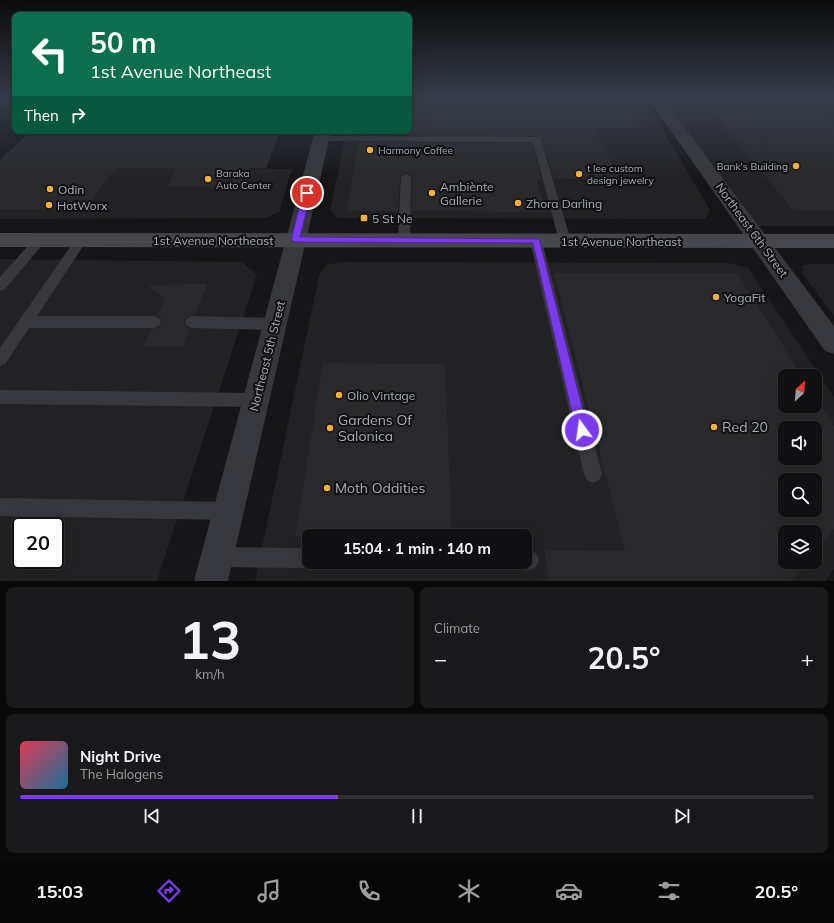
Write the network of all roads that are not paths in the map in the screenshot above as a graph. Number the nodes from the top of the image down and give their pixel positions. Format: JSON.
{"nodes":[{"id":1,"x":675,"y":125,"type":"edge"},
{"id":2,"x":322,"y":135,"type":"edge"},
{"id":3,"x":406,"y":177,"type":"dead end"},
{"id":4,"x":0,"y":240,"type":"edge"},
{"id":5,"x":40,"y":240,"type":"junction"},
{"id":6,"x":81,"y":240,"type":"junction"},
{"id":7,"x":295,"y":240,"type":"junction"},
{"id":8,"x":404,"y":240,"type":"junction"},
{"id":9,"x":565,"y":240,"type":"junction"},
{"id":10,"x":536,"y":241,"type":"junction"},
{"id":11,"x":760,"y":241,"type":"junction"},
{"id":12,"x":834,"y":241,"type":"edge"},
{"id":13,"x":0,"y":286,"type":"edge"},
{"id":14,"x":25,"y":322,"type":"junction"},
{"id":15,"x":154,"y":322,"type":"dead end"},
{"id":16,"x":192,"y":322,"type":"dead end"},
{"id":17,"x":276,"y":324,"type":"junction"},
{"id":18,"x":834,"y":344,"type":"edge"},
{"id":19,"x":0,"y":360,"type":"edge"},
{"id":20,"x":0,"y":397,"type":"edge"},
{"id":21,"x":256,"y":400,"type":"junction"},
{"id":22,"x":593,"y":474,"type":"dead end"},
{"id":23,"x":0,"y":507,"type":"edge"},
{"id":24,"x":229,"y":511,"type":"junction"},
{"id":25,"x":302,"y":559,"type":"edge"},
{"id":26,"x":214,"y":569,"type":"edge"}],
"edges":[{"from":1,"to":11,"type":"street","name":"Northeast 6th Street"},
{"from":2,"to":7,"type":"street","name":"Northeast 5th Street"},
{"from":2,"to":9,"type":"lane"},
{"from":3,"to":8,"type":"lane"},
{"from":4,"to":5,"type":"main road","name":"1st Avenue Northeast"},
{"from":5,"to":6,"type":"main road","name":"1st Avenue Northeast"},
{"from":5,"to":13,"type":"lane"},
{"from":6,"to":7,"type":"main road","name":"1st Avenue Northeast"},
{"from":6,"to":14,"type":"lane"},
{"from":7,"to":8,"type":"main road","name":"1st Avenue Northeast"},
{"from":7,"to":17,"type":"street","name":"Northeast 5th Street"},
{"from":8,"to":10,"type":"main road","name":"1st Avenue Northeast"},
{"from":9,"to":10,"type":"main road","name":"1st Avenue Northeast"},
{"from":9,"to":11,"type":"main road","name":"1st Avenue Northeast"},
{"from":10,"to":22,"type":"lane"},
{"from":11,"to":12,"type":"main road","name":"1st Avenue Northeast"},
{"from":11,"to":18,"type":"street","name":"Northeast 6th Street"},
{"from":14,"to":15,"type":"lane"},
{"from":14,"to":19,"type":"lane"},
{"from":16,"to":17,"type":"lane"},
{"from":17,"to":21,"type":"street","name":"Northeast 5th Street"},
{"from":20,"to":21,"type":"lane"},
{"from":21,"to":24,"type":"street","name":"Northeast 5th Street"},
{"from":23,"to":24,"type":"lane"},
{"from":24,"to":26,"type":"street","name":"Northeast 5th Street"},
{"from":25,"to":26,"type":"lane"}]}
